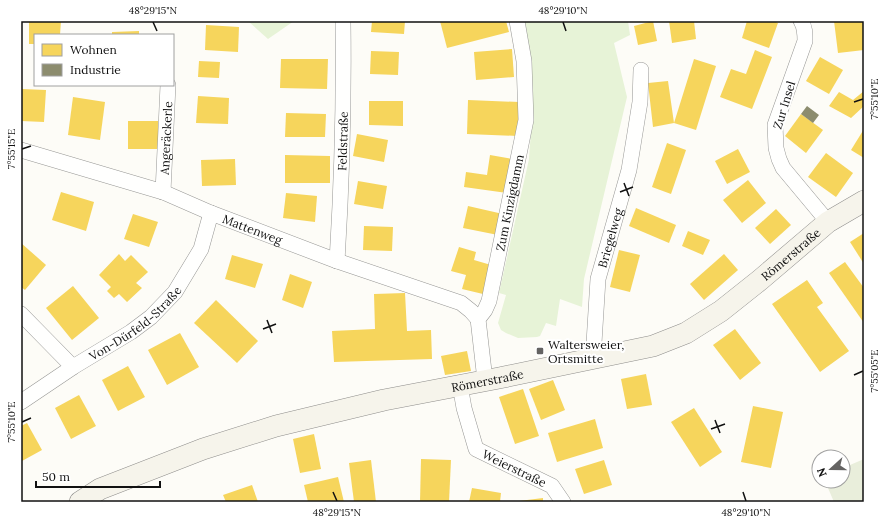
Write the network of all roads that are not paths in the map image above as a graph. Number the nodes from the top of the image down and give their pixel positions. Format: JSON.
{"nodes":[{"id":1,"x":344,"y":21,"type":"edge"},
{"id":2,"x":516,"y":21,"type":"edge"},
{"id":3,"x":801,"y":21,"type":"edge"},
{"id":4,"x":641,"y":70,"type":"dead end"},
{"id":5,"x":168,"y":86,"type":"edge"},
{"id":6,"x":21,"y":150,"type":"edge"},
{"id":7,"x":163,"y":192,"type":"junction"},
{"id":8,"x":864,"y":201,"type":"edge"},
{"id":9,"x":211,"y":213,"type":"junction"},
{"id":10,"x":828,"y":222,"type":"junction"},
{"id":11,"x":337,"y":261,"type":"junction"},
{"id":12,"x":21,"y":314,"type":"edge"},
{"id":13,"x":478,"y":319,"type":"junction"},
{"id":14,"x":593,"y":359,"type":"junction"},
{"id":15,"x":73,"y":367,"type":"junction"},
{"id":16,"x":485,"y":380,"type":"junction"},
{"id":17,"x":460,"y":385,"type":"junction"},
{"id":18,"x":21,"y":402,"type":"edge"},
{"id":19,"x":80,"y":502,"type":"edge"},
{"id":20,"x":563,"y":502,"type":"edge"}],
"edges":[{"from":1,"to":11,"type":"street","name":"Feldstraße"},
{"from":2,"to":13,"type":"street","name":"Zum Kinzigdamm"},
{"from":3,"to":10,"type":"street","name":"Zur Insel"},
{"from":4,"to":14,"type":"street","name":"Briegelweg"},
{"from":5,"to":7,"type":"street","name":"Angeräckerle"},
{"from":6,"to":7,"type":"street","name":"Mattenweg"},
{"from":7,"to":9,"type":"street","name":"Mattenweg"},
{"from":8,"to":10,"type":"street","name":"Römerstraße"},
{"from":9,"to":11,"type":"street","name":"Mattenweg"},
{"from":9,"to":15,"type":"street","name":"Von-Dürfeld-Straße"},
{"from":10,"to":14,"type":"street","name":"Römerstraße"},
{"from":11,"to":13,"type":"street","name":"Mattenweg"},
{"from":12,"to":15,"type":"street"},
{"from":13,"to":16,"type":"street"},
{"from":14,"to":16,"type":"street","name":"Römerstraße"},
{"from":15,"to":18,"type":"street","name":"Von-Dürfeld-Straße"},
{"from":16,"to":17,"type":"street","name":"Römerstraße"},
{"from":17,"to":19,"type":"street","name":"Römerstraße"},
{"from":17,"to":20,"type":"street","name":"Weierstraße"}]}
